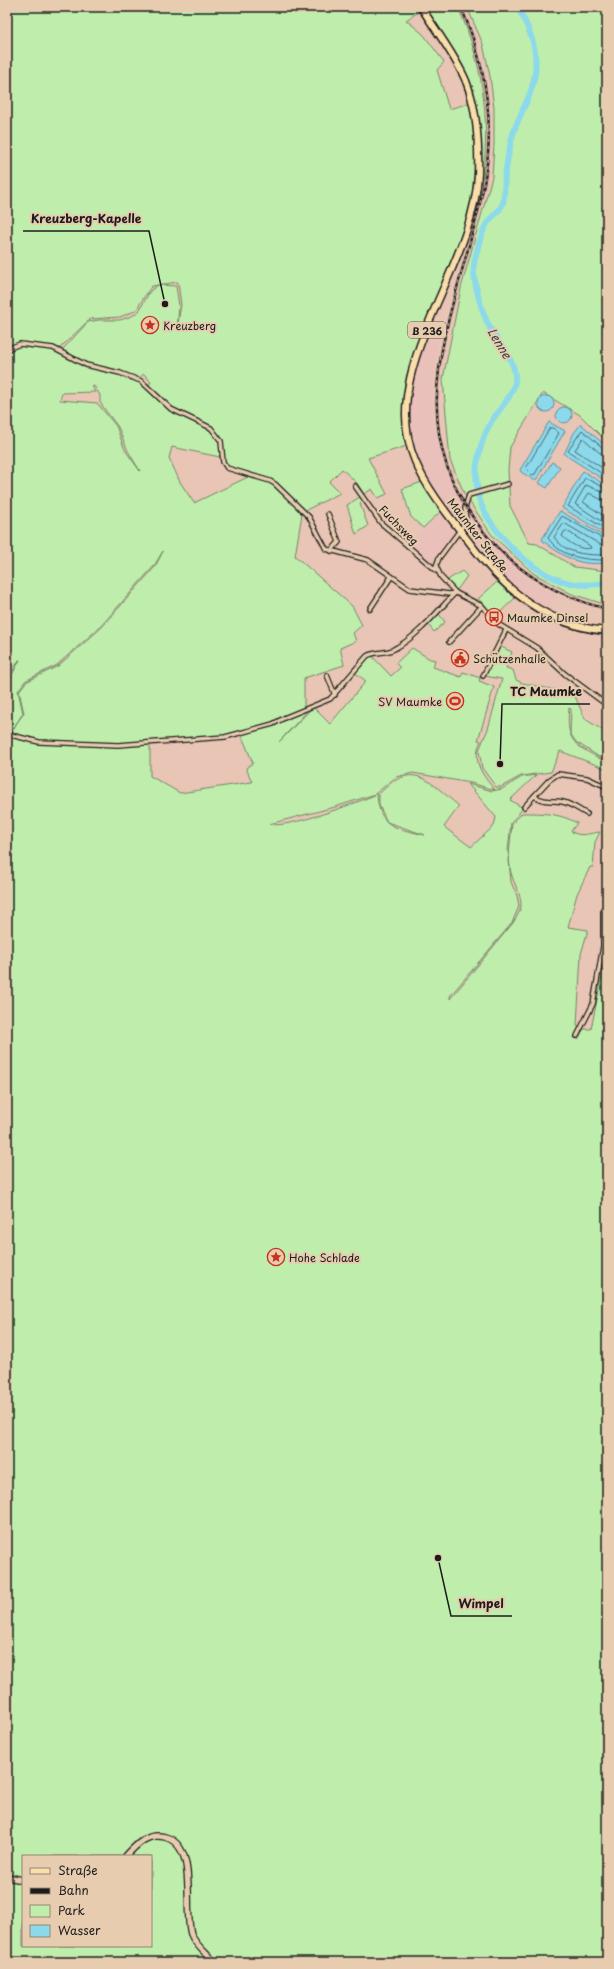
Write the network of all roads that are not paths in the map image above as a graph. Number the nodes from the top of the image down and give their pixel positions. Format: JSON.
{"nodes":[{"id":1,"x":421,"y":7,"type":"edge"},
{"id":2,"x":7,"y":349,"type":"edge"},
{"id":3,"x":508,"y":484,"type":"dead end"},
{"id":4,"x":355,"y":486,"type":"dead end"},
{"id":5,"x":328,"y":514,"type":"dead end"},
{"id":6,"x":460,"y":530,"type":"junction"},
{"id":7,"x":331,"y":551,"type":"junction"},
{"id":8,"x":437,"y":572,"type":"junction"},
{"id":9,"x":391,"y":577,"type":"junction"},
{"id":10,"x":456,"y":593,"type":"junction"},
{"id":11,"x":482,"y":606,"type":"junction"},
{"id":12,"x":370,"y":609,"type":"dead end"},
{"id":13,"x":506,"y":630,"type":"junction"},
{"id":14,"x":607,"y":631,"type":"edge"},
{"id":15,"x":449,"y":642,"type":"dead end"},
{"id":16,"x":327,"y":675,"type":"dead end"},
{"id":17,"x":483,"y":676,"type":"dead end"},
{"id":18,"x":335,"y":695,"type":"junction"},
{"id":19,"x":607,"y":705,"type":"edge"},
{"id":20,"x":7,"y":734,"type":"edge"},
{"id":21,"x":607,"y":787,"type":"edge"},
{"id":22,"x":534,"y":796,"type":"junction"},
{"id":23,"x":524,"y":807,"type":"dead end"},
{"id":24,"x":587,"y":814,"type":"dead end"},
{"id":25,"x":607,"y":903,"type":"edge"},
{"id":26,"x":577,"y":1036,"type":"dead end"},
{"id":27,"x":127,"y":1855,"type":"edge"},
{"id":28,"x":7,"y":1877,"type":"edge"},
{"id":29,"x":22,"y":1880,"type":"edge"},
{"id":30,"x":214,"y":1962,"type":"edge"}],
"edges":[{"from":1,"to":6,"type":"main road","name":"Maumker Straße","number":"B 236"},
{"from":2,"to":7,"type":"street"},
{"from":3,"to":6,"type":"street"},
{"from":4,"to":8,"type":"street","name":"Fuchsweg"},
{"from":5,"to":7,"type":"street"},
{"from":6,"to":8,"type":"street"},
{"from":6,"to":14,"type":"main road","name":"Maumker Straße","number":"B 236"},
{"from":7,"to":9,"type":"street"},
{"from":8,"to":10,"type":"street","name":"Fuchsweg"},
{"from":9,"to":10,"type":"street"},
{"from":9,"to":12,"type":"street"},
{"from":10,"to":11,"type":"street"},
{"from":10,"to":18,"type":"street"},
{"from":11,"to":13,"type":"street"},
{"from":11,"to":15,"type":"street"},
{"from":13,"to":17,"type":"street"},
{"from":13,"to":19,"type":"street"},
{"from":16,"to":18,"type":"street"},
{"from":18,"to":20,"type":"street"},
{"from":21,"to":22,"type":"street"},
{"from":22,"to":23,"type":"street"},
{"from":22,"to":24,"type":"street"},
{"from":25,"to":26,"type":"street"},
{"from":27,"to":30,"type":"main road"},
{"from":28,"to":29,"type":"main road"}]}
